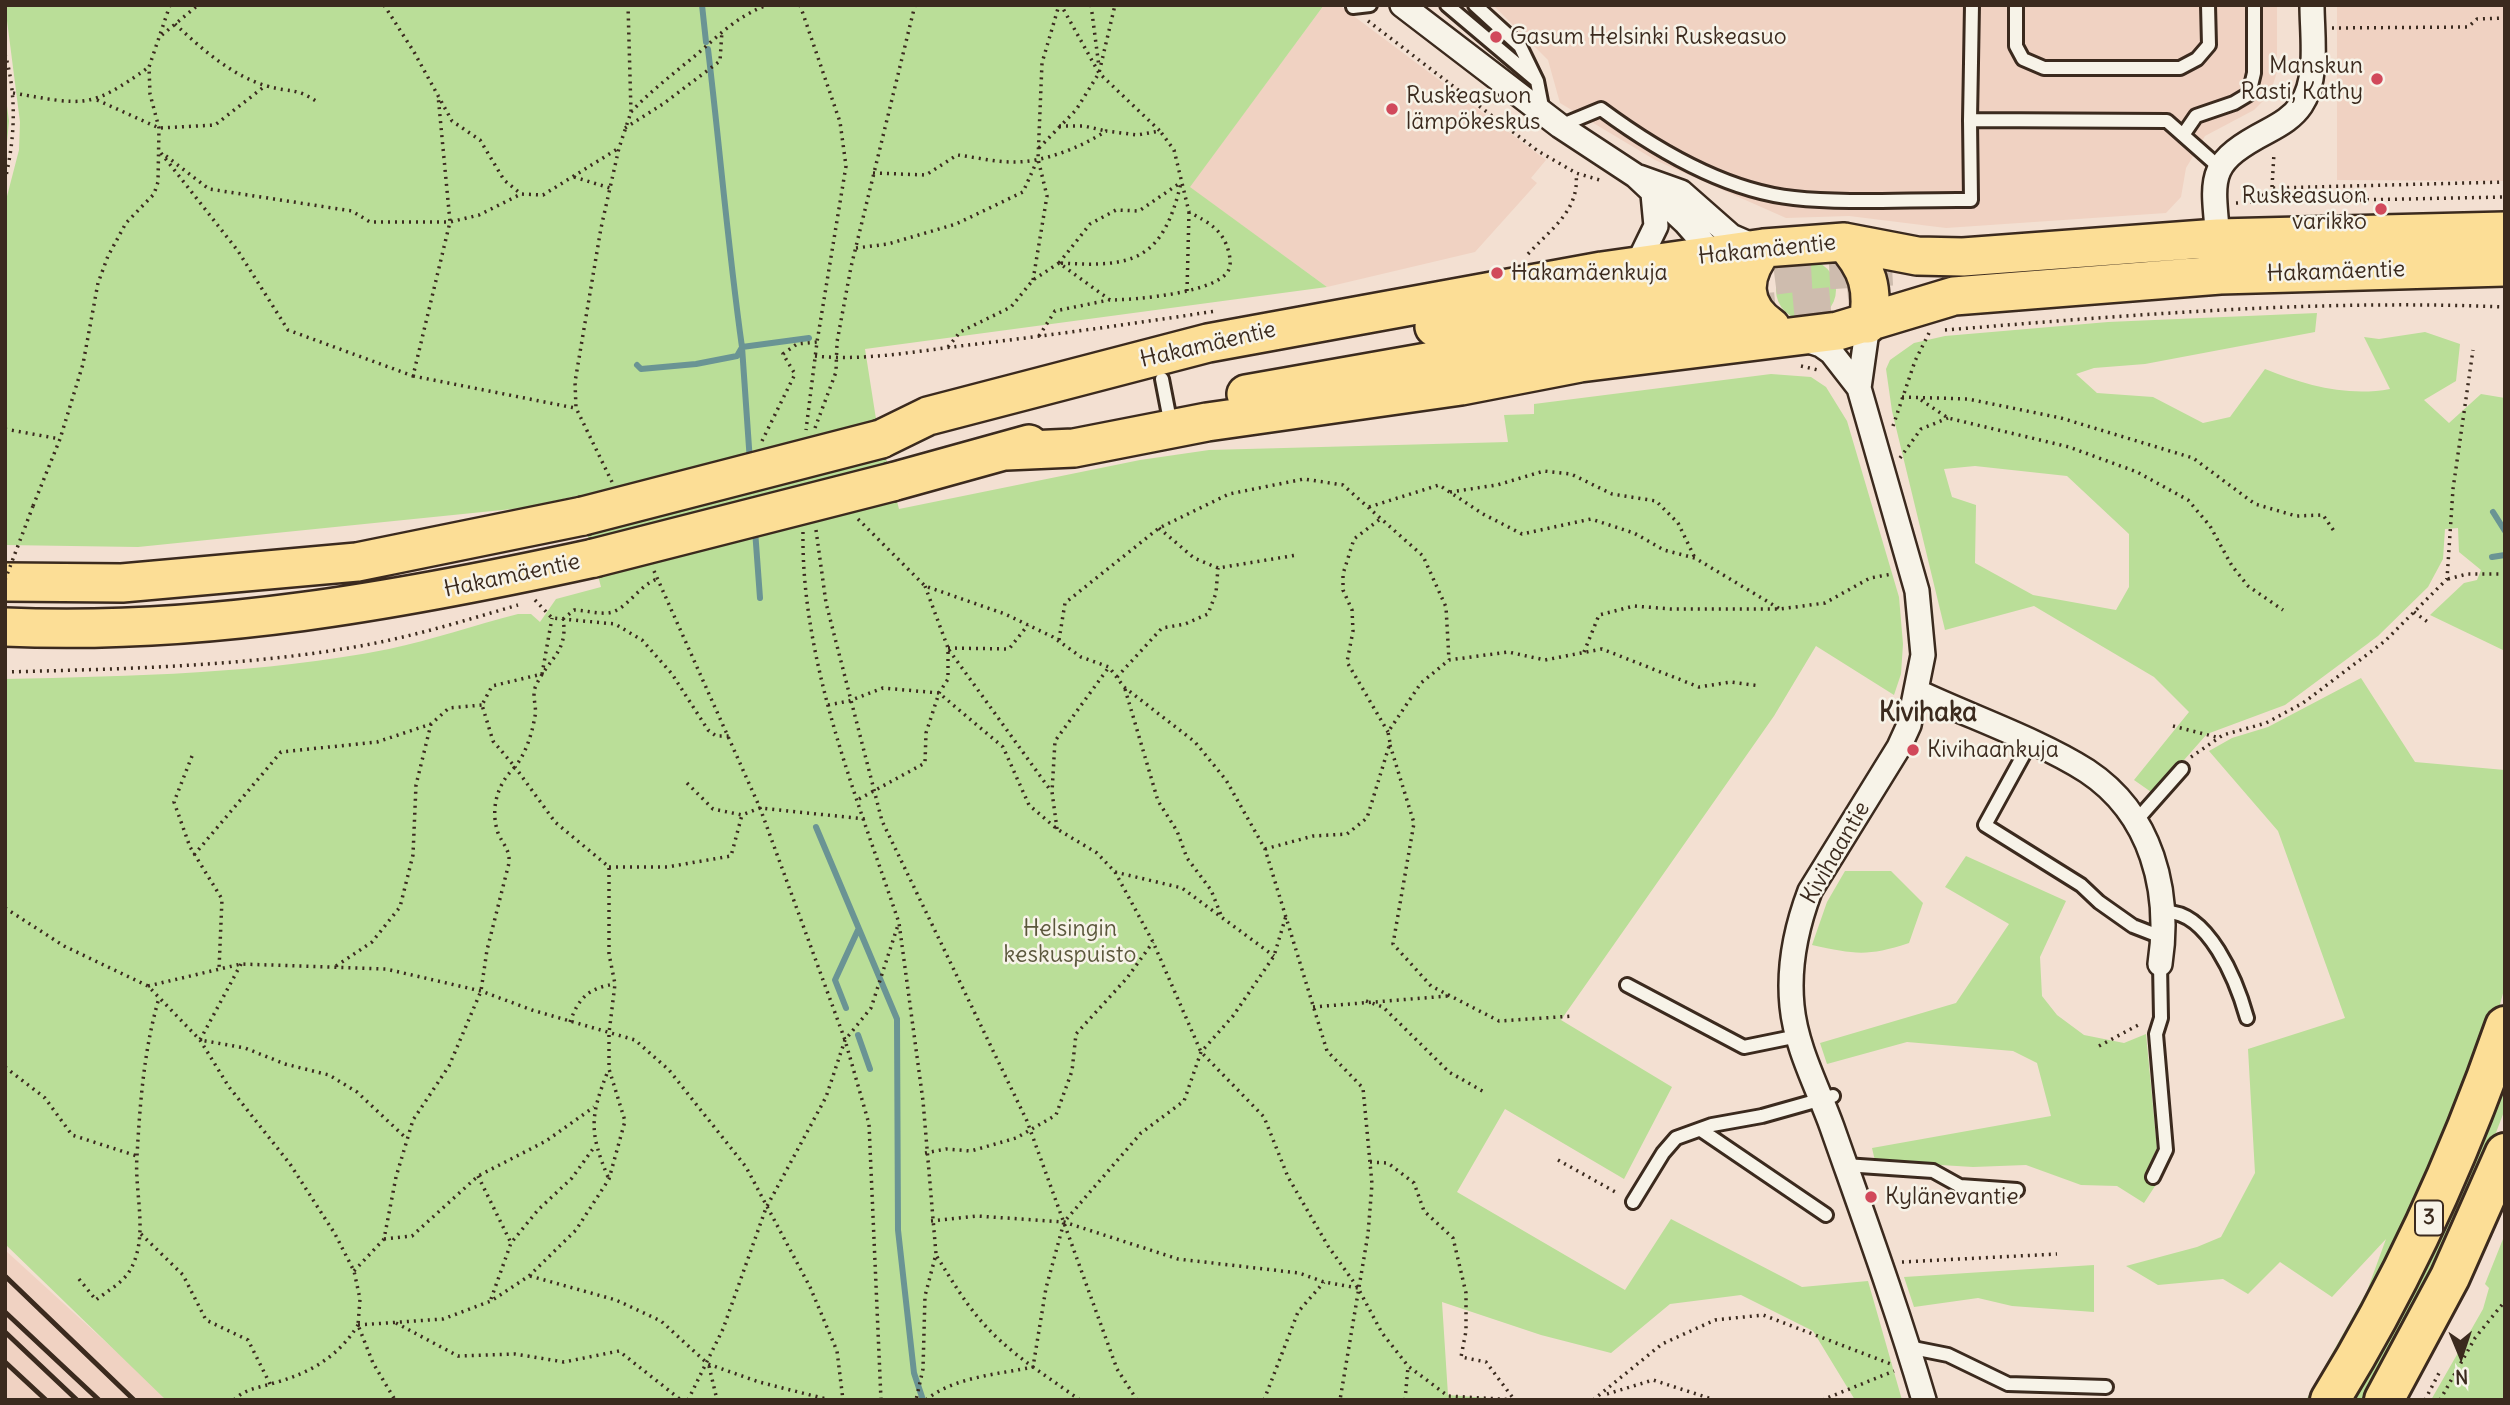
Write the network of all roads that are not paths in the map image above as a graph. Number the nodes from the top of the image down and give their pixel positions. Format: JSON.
{"nodes":[{"id":1,"x":1370,"y":5,"type":"edge"},
{"id":2,"x":1402,"y":5,"type":"edge"},
{"id":3,"x":1447,"y":5,"type":"edge"},
{"id":4,"x":1475,"y":5,"type":"edge"},
{"id":5,"x":1972,"y":5,"type":"edge"},
{"id":6,"x":2016,"y":5,"type":"edge"},
{"id":7,"x":2208,"y":5,"type":"edge"},
{"id":8,"x":2254,"y":5,"type":"edge"},
{"id":9,"x":2312,"y":5,"type":"edge"},
{"id":10,"x":1353,"y":7,"type":"road end"},
{"id":11,"x":1537,"y":81,"type":"junction"},
{"id":12,"x":1552,"y":119,"type":"junction"},
{"id":13,"x":1970,"y":120,"type":"junction"},
{"id":14,"x":2183,"y":135,"type":"junction"},
{"id":15,"x":2219,"y":167,"type":"junction"},
{"id":16,"x":1636,"y":176,"type":"junction"},
{"id":17,"x":1653,"y":194,"type":"junction"},
{"id":18,"x":2216,"y":221,"type":"junction"},
{"id":19,"x":2505,"y":231,"type":"edge"},
{"id":20,"x":1844,"y":242,"type":"junction"},
{"id":21,"x":1764,"y":248,"type":"junction"},
{"id":22,"x":1637,"y":265,"type":"junction"},
{"id":23,"x":2505,"y":267,"type":"edge"},
{"id":24,"x":2220,"y":275,"type":"junction"},
{"id":25,"x":1730,"y":288,"type":"junction"},
{"id":26,"x":1868,"y":324,"type":"junction"},
{"id":27,"x":1793,"y":337,"type":"junction"},
{"id":28,"x":1859,"y":388,"type":"junction"},
{"id":29,"x":1165,"y":394,"type":"junction"},
{"id":30,"x":881,"y":439,"type":"junction"},
{"id":31,"x":1006,"y":451,"type":"junction"},
{"id":32,"x":5,"y":570,"type":"edge"},
{"id":33,"x":17,"y":582,"type":"edge"},
{"id":34,"x":5,"y":627,"type":"edge"},
{"id":35,"x":52,"y":629,"type":"junction"},
{"id":36,"x":5,"y":646,"type":"edge"},
{"id":37,"x":1917,"y":692,"type":"junction"},
{"id":38,"x":2030,"y":743,"type":"junction"},
{"id":39,"x":2182,"y":769,"type":"road end"},
{"id":40,"x":2135,"y":821,"type":"junction"},
{"id":41,"x":2164,"y":912,"type":"junction"},
{"id":42,"x":2164,"y":938,"type":"junction"},
{"id":43,"x":2160,"y":964,"type":"joint"},
{"id":44,"x":1627,"y":985,"type":"dead end"},
{"id":45,"x":2247,"y":1018,"type":"dead end"},
{"id":46,"x":2505,"y":1026,"type":"edge"},
{"id":47,"x":1798,"y":1036,"type":"junction"},
{"id":48,"x":1827,"y":1097,"type":"junction"},
{"id":49,"x":1701,"y":1129,"type":"junction"},
{"id":50,"x":2505,"y":1153,"type":"edge"},
{"id":51,"x":1845,"y":1165,"type":"junction"},
{"id":52,"x":2152,"y":1177,"type":"dead end"},
{"id":53,"x":2017,"y":1190,"type":"dead end"},
{"id":54,"x":1633,"y":1202,"type":"road end"},
{"id":55,"x":1826,"y":1215,"type":"dead end"},
{"id":56,"x":1908,"y":1347,"type":"junction"},
{"id":57,"x":2106,"y":1387,"type":"dead end"},
{"id":58,"x":1924,"y":1400,"type":"edge"},
{"id":59,"x":2330,"y":1400,"type":"edge"},
{"id":60,"x":2384,"y":1400,"type":"edge"}],
"edges":[{"from":1,"to":10,"type":"lane"},
{"from":2,"to":12,"type":"street"},
{"from":3,"to":11,"type":"lane"},
{"from":4,"to":11,"type":"lane"},
{"from":5,"to":13,"type":"lane"},
{"from":6,"to":7,"type":"lane"},
{"from":8,"to":14,"type":"lane"},
{"from":9,"to":15,"type":"street"},
{"from":11,"to":12,"type":"lane"},
{"from":12,"to":13,"type":"lane"},
{"from":12,"to":16,"type":"street"},
{"from":13,"to":14,"type":"lane"},
{"from":14,"to":15,"type":"lane"},
{"from":15,"to":18,"type":"street"},
{"from":16,"to":17,"type":"street"},
{"from":16,"to":21,"type":"street"},
{"from":17,"to":22,"type":"street"},
{"from":17,"to":25,"type":"street"},
{"from":18,"to":19,"type":"main road","name":"Hakamäentie"},
{"from":18,"to":20,"type":"main road","name":"Hakamäentie"},
{"from":18,"to":24,"type":"main road"},
{"from":20,"to":21,"type":"main road","name":"Hakamäentie"},
{"from":20,"to":26,"type":"main road"},
{"from":21,"to":25,"type":"main road","name":"Hakamäentie"},
{"from":21,"to":25,"type":"main road"},
{"from":22,"to":25,"type":"main road","name":"Hakamäentie"},
{"from":22,"to":30,"type":"main road","name":"Hakamäentie"},
{"from":23,"to":24,"type":"main road","name":"Hakamäentie"},
{"from":24,"to":26,"type":"main road","name":"Hakamäentie"},
{"from":25,"to":27,"type":"main road"},
{"from":25,"to":29,"type":"main road","name":"Hakamäentie"},
{"from":26,"to":27,"type":"main road","name":"Hakamäentie"},
{"from":26,"to":28,"type":"street","name":"Kivihaantie"},
{"from":27,"to":28,"type":"street","name":"Kivihaantie"},
{"from":27,"to":31,"type":"main road","name":"Hakamäentie"},
{"from":28,"to":37,"type":"street","name":"Kivihaantie"},
{"from":29,"to":30,"type":"main road","name":"Hakamäentie"},
{"from":29,"to":31,"type":"main road","name":"Hakamäentie"},
{"from":30,"to":33,"type":"main road","name":"Hakamäentie","bridge":true},
{"from":31,"to":35,"type":"main road","name":"Hakamäentie","bridge":true},
{"from":32,"to":33,"type":"main road","name":"Hakamäentie"},
{"from":34,"to":35,"type":"main road","name":"Hakamäentie"},
{"from":35,"to":36,"type":"main road"},
{"from":37,"to":38,"type":"street"},
{"from":37,"to":47,"type":"street","name":"Kivihaantie"},
{"from":38,"to":40,"type":"street"},
{"from":38,"to":42,"type":"lane"},
{"from":39,"to":40,"type":"lane"},
{"from":40,"to":41,"type":"street"},
{"from":41,"to":42,"type":"street"},
{"from":41,"to":45,"type":"lane"},
{"from":42,"to":43,"type":"street"},
{"from":43,"to":52,"type":"lane"},
{"from":44,"to":47,"type":"lane"},
{"from":46,"to":59,"type":"highway","number":"3"},
{"from":47,"to":48,"type":"street","name":"Kivihaantie"},
{"from":48,"to":49,"type":"lane"},
{"from":48,"to":51,"type":"street","name":"Kivihaantie"},
{"from":49,"to":54,"type":"lane"},
{"from":49,"to":55,"type":"lane"},
{"from":50,"to":60,"type":"highway","number":"3"},
{"from":51,"to":53,"type":"lane"},
{"from":51,"to":56,"type":"street","name":"Kivihaantie"},
{"from":56,"to":57,"type":"lane"},
{"from":56,"to":58,"type":"street","name":"Kivihaantie"}]}
